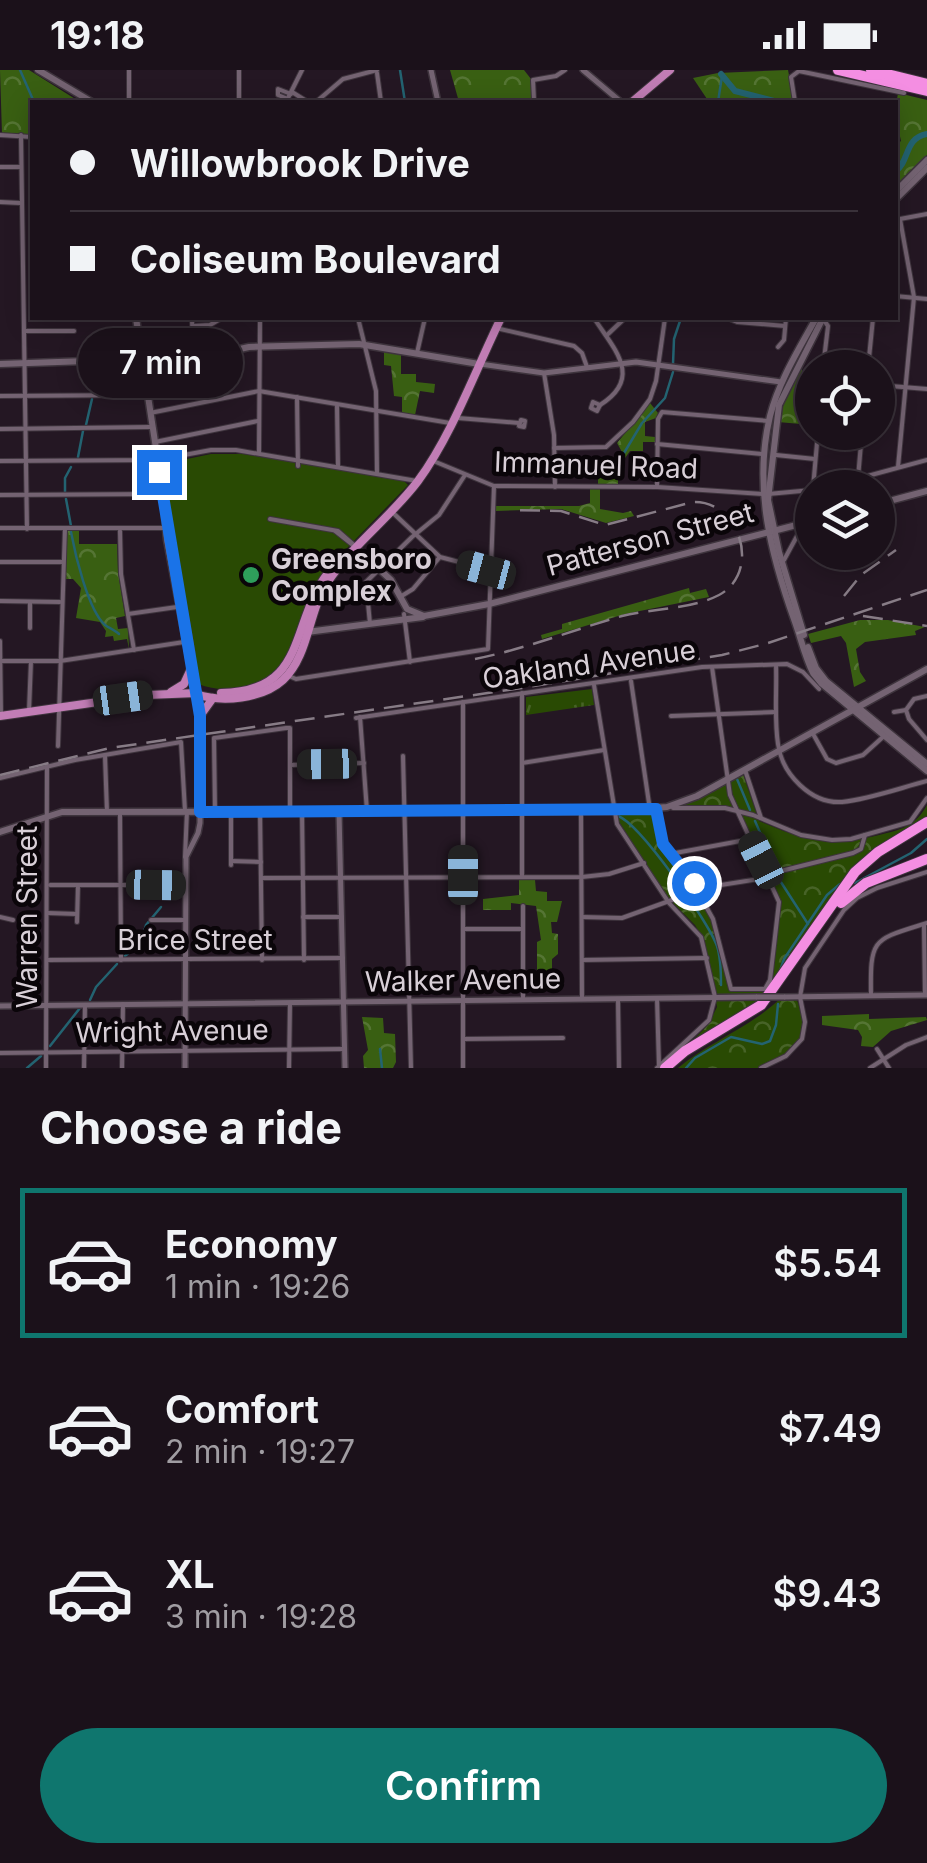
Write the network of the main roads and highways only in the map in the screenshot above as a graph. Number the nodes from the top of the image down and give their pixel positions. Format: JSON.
{"nodes":[{"id":1,"x":38,"y":70,"type":"edge"},
{"id":2,"x":673,"y":70,"type":"edge"},
{"id":3,"x":828,"y":70,"type":"edge"},
{"id":4,"x":838,"y":70,"type":"edge"},
{"id":5,"x":871,"y":72,"type":"edge"},
{"id":6,"x":927,"y":88,"type":"edge"},
{"id":7,"x":89,"y":100,"type":"edge"},
{"id":8,"x":635,"y":100,"type":"edge"},
{"id":9,"x":642,"y":100,"type":"edge"},
{"id":10,"x":927,"y":164,"type":"edge"},
{"id":11,"x":898,"y":189,"type":"edge"},
{"id":12,"x":898,"y":197,"type":"edge"},
{"id":13,"x":136,"y":320,"type":"edge"},
{"id":14,"x":500,"y":320,"type":"edge"},
{"id":15,"x":822,"y":320,"type":"edge"},
{"id":16,"x":142,"y":359,"type":"junction"},
{"id":17,"x":0,"y":364,"type":"edge"},
{"id":18,"x":480,"y":364,"type":"junction"},
{"id":19,"x":786,"y":383,"type":"junction"},
{"id":20,"x":768,"y":454,"type":"junction"},
{"id":21,"x":927,"y":492,"type":"edge"},
{"id":22,"x":766,"y":494,"type":"junction"},
{"id":23,"x":895,"y":500,"type":"edge"},
{"id":24,"x":795,"y":525,"type":"edge"},
{"id":25,"x":771,"y":531,"type":"junction"},
{"id":26,"x":356,"y":547,"type":"junction"},
{"id":27,"x":405,"y":615,"type":"junction"},
{"id":28,"x":304,"y":631,"type":"junction"},
{"id":29,"x":186,"y":642,"type":"junction"},
{"id":30,"x":296,"y":654,"type":"junction"},
{"id":31,"x":810,"y":669,"type":"junction"},
{"id":32,"x":927,"y":669,"type":"edge"},
{"id":33,"x":190,"y":671,"type":"junction"},
{"id":34,"x":273,"y":680,"type":"junction"},
{"id":35,"x":268,"y":690,"type":"junction"},
{"id":36,"x":169,"y":693,"type":"junction"},
{"id":37,"x":196,"y":694,"type":"junction"},
{"id":38,"x":213,"y":698,"type":"junction"},
{"id":39,"x":856,"y":708,"type":"junction"},
{"id":40,"x":1,"y":716,"type":"edge"},
{"id":41,"x":200,"y":716,"type":"road end"},
{"id":42,"x":841,"y":716,"type":"junction"},
{"id":43,"x":863,"y":719,"type":"junction"},
{"id":44,"x":927,"y":764,"type":"edge"},
{"id":45,"x":927,"y":772,"type":"edge"},
{"id":46,"x":927,"y":825,"type":"edge"},
{"id":47,"x":0,"y":832,"type":"edge"},
{"id":48,"x":927,"y":855,"type":"edge"},
{"id":49,"x":663,"y":1068,"type":"edge"}],
"edges":[{"from":1,"to":7,"type":"main road"},
{"from":2,"to":8,"type":"main road"},
{"from":2,"to":9,"type":"main road"},
{"from":3,"to":5,"type":"highway"},
{"from":4,"to":5,"type":"highway"},
{"from":5,"to":6,"type":"highway"},
{"from":10,"to":11,"type":"main road"},
{"from":10,"to":12,"type":"main road"},
{"from":13,"to":16,"type":"main road"},
{"from":14,"to":18,"type":"main road"},
{"from":15,"to":19,"type":"main road"},
{"from":16,"to":17,"type":"main road"},
{"from":16,"to":18,"type":"main road"},
{"from":16,"to":29,"type":"main road"},
{"from":18,"to":26,"type":"main road"},
{"from":19,"to":20,"type":"main road"},
{"from":19,"to":20,"type":"main road"},
{"from":20,"to":22,"type":"main road"},
{"from":21,"to":23,"type":"main road"},
{"from":22,"to":25,"type":"main road"},
{"from":22,"to":25,"type":"main road"},
{"from":24,"to":25,"type":"main road","name":"Patterson Street"},
{"from":25,"to":27,"type":"main road","name":"Patterson Street"},
{"from":25,"to":31,"type":"main road"},
{"from":25,"to":31,"type":"main road"},
{"from":26,"to":27,"type":"main road"},
{"from":26,"to":28,"type":"main road"},
{"from":26,"to":28,"type":"main road"},
{"from":27,"to":28,"type":"main road"},
{"from":28,"to":30,"type":"main road"},
{"from":29,"to":33,"type":"main road"},
{"from":29,"to":37,"type":"main road"},
{"from":30,"to":34,"type":"main road"},
{"from":30,"to":35,"type":"main road"},
{"from":31,"to":39,"type":"main road"},
{"from":32,"to":39,"type":"main road"},
{"from":33,"to":36,"type":"main road"},
{"from":33,"to":37,"type":"main road"},
{"from":34,"to":35,"type":"main road"},
{"from":34,"to":37,"type":"main road"},
{"from":35,"to":38,"type":"main road"},
{"from":36,"to":37,"type":"main road"},
{"from":36,"to":40,"type":"main road"},
{"from":37,"to":38,"type":"main road"},
{"from":38,"to":41,"type":"main road"},
{"from":39,"to":42,"type":"main road"},
{"from":39,"to":43,"type":"main road"},
{"from":39,"to":44,"type":"main road"},
{"from":42,"to":43,"type":"main road"},
{"from":42,"to":47,"type":"main road"},
{"from":43,"to":45,"type":"main road"},
{"from":46,"to":49,"type":"highway"},
{"from":48,"to":49,"type":"highway"}]}
